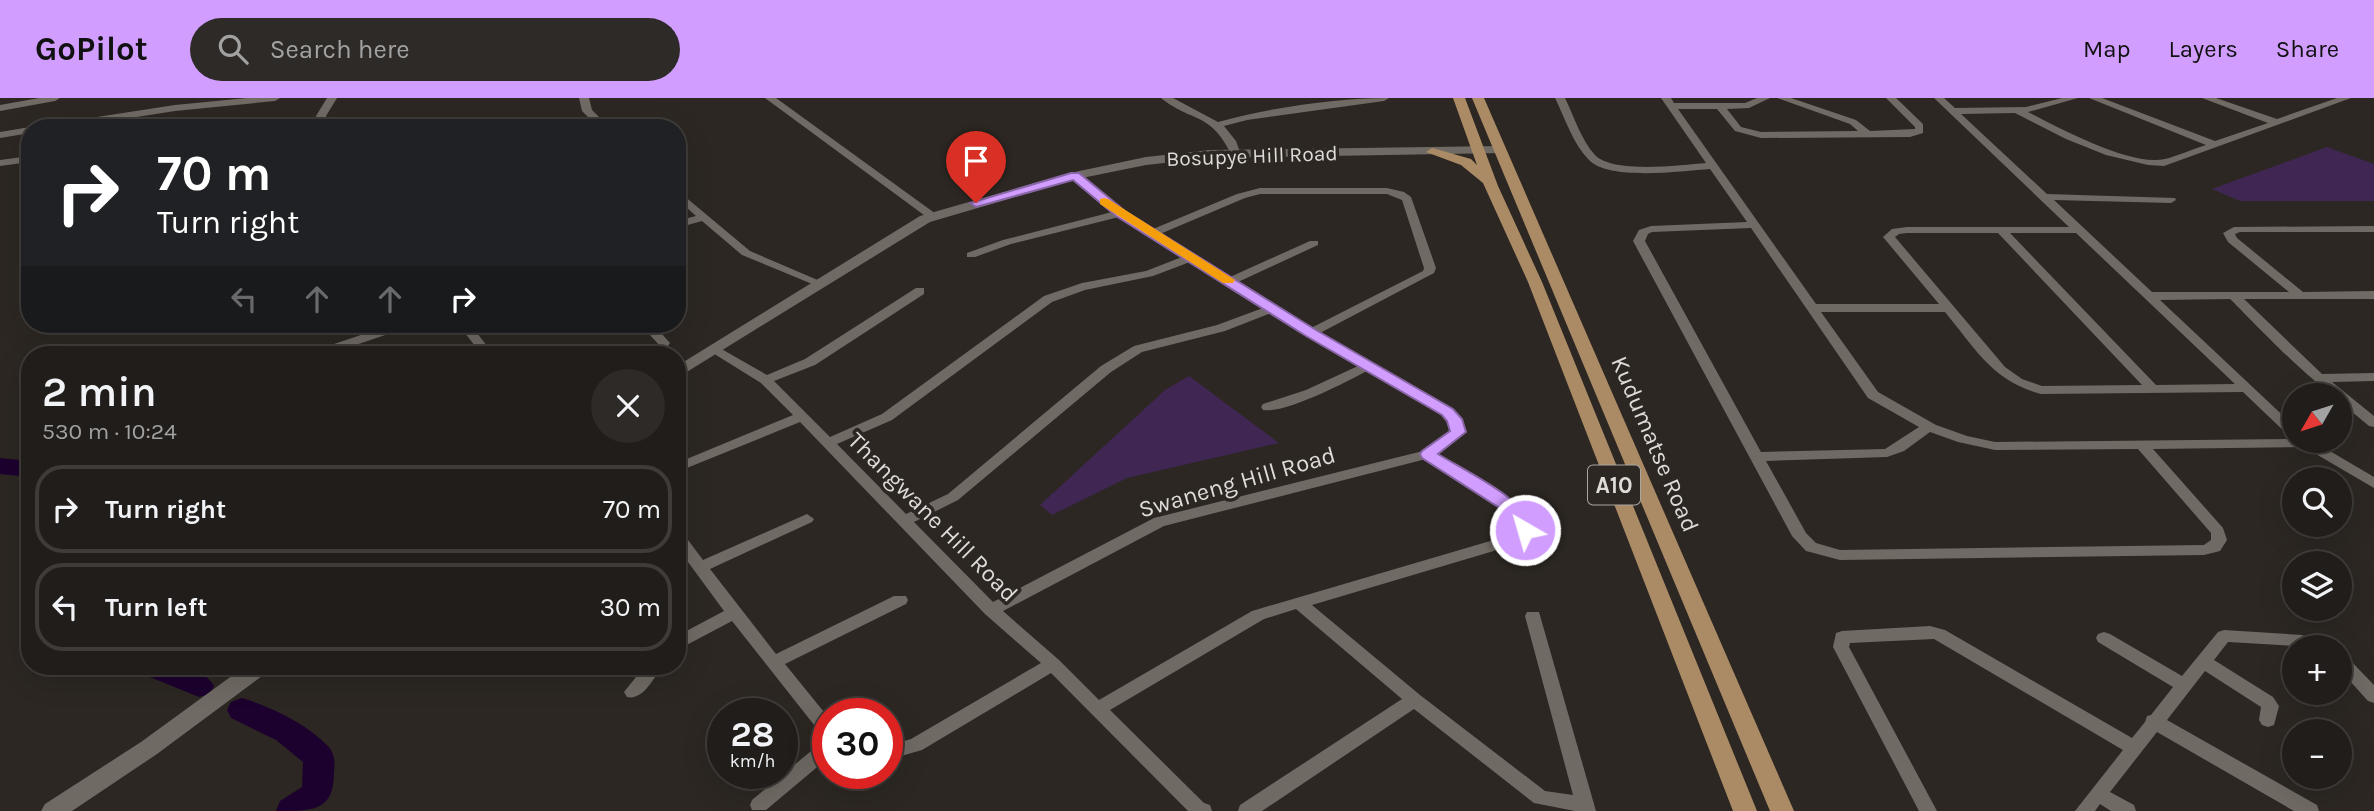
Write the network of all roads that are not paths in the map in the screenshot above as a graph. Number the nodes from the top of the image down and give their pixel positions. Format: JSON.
{"nodes":[{"id":1,"x":55,"y":98,"type":"edge"},
{"id":2,"x":275,"y":98,"type":"edge"},
{"id":3,"x":332,"y":98,"type":"edge"},
{"id":4,"x":584,"y":98,"type":"edge"},
{"id":5,"x":770,"y":98,"type":"edge"},
{"id":6,"x":1166,"y":98,"type":"edge"},
{"id":7,"x":1384,"y":98,"type":"edge"},
{"id":8,"x":1459,"y":98,"type":"edge"},
{"id":9,"x":1478,"y":98,"type":"edge"},
{"id":10,"x":1560,"y":98,"type":"edge"},
{"id":11,"x":1765,"y":98,"type":"edge"},
{"id":12,"x":1782,"y":98,"type":"edge"},
{"id":13,"x":1891,"y":98,"type":"edge"},
{"id":14,"x":1939,"y":98,"type":"edge"},
{"id":15,"x":2036,"y":98,"type":"edge"},
{"id":16,"x":2073,"y":98,"type":"edge"},
{"id":17,"x":2094,"y":98,"type":"edge"},
{"id":18,"x":2207,"y":98,"type":"edge"},
{"id":19,"x":2322,"y":98,"type":"edge"},
{"id":20,"x":2346,"y":98,"type":"edge"},
{"id":21,"x":150,"y":100,"type":"dead end"},
{"id":22,"x":1668,"y":102,"type":"edge"},
{"id":23,"x":2334,"y":103,"type":"junction"},
{"id":24,"x":2052,"y":104,"type":"junction"},
{"id":25,"x":1720,"y":106,"type":"junction"},
{"id":26,"x":0,"y":108,"type":"edge"},
{"id":27,"x":150,"y":111,"type":"junction"},
{"id":28,"x":1953,"y":111,"type":"junction"},
{"id":29,"x":2018,"y":111,"type":"junction"},
{"id":30,"x":101,"y":119,"type":"edge"},
{"id":31,"x":322,"y":119,"type":"edge"},
{"id":32,"x":595,"y":119,"type":"edge"},
{"id":33,"x":2278,"y":123,"type":"junction"},
{"id":34,"x":1217,"y":125,"type":"junction"},
{"id":35,"x":1470,"y":131,"type":"junction"},
{"id":36,"x":21,"y":132,"type":"edge"},
{"id":37,"x":1867,"y":134,"type":"junction"},
{"id":38,"x":0,"y":135,"type":"edge"},
{"id":39,"x":2215,"y":145,"type":"junction"},
{"id":40,"x":1478,"y":150,"type":"junction"},
{"id":41,"x":1501,"y":150,"type":"junction"},
{"id":42,"x":1235,"y":152,"type":"junction"},
{"id":43,"x":1432,"y":152,"type":"junction"},
{"id":44,"x":21,"y":160,"type":"edge"},
{"id":45,"x":0,"y":163,"type":"edge"},
{"id":46,"x":1712,"y":166,"type":"junction"},
{"id":47,"x":1075,"y":176,"type":"junction"},
{"id":48,"x":1491,"y":186,"type":"junction"},
{"id":49,"x":2045,"y":197,"type":"junction"},
{"id":50,"x":2171,"y":200,"type":"dead end"},
{"id":51,"x":686,"y":201,"type":"edge"},
{"id":52,"x":1121,"y":214,"type":"junction"},
{"id":53,"x":932,"y":216,"type":"junction"},
{"id":54,"x":703,"y":217,"type":"junction"},
{"id":55,"x":686,"y":222,"type":"edge"},
{"id":56,"x":1752,"y":225,"type":"junction"},
{"id":57,"x":2374,"y":229,"type":"edge"},
{"id":58,"x":2078,"y":230,"type":"junction"},
{"id":59,"x":2002,"y":231,"type":"junction"},
{"id":60,"x":1152,"y":233,"type":"junction"},
{"id":61,"x":1314,"y":243,"type":"dead end"},
{"id":62,"x":971,"y":255,"type":"dead end"},
{"id":63,"x":1191,"y":257,"type":"junction"},
{"id":64,"x":1230,"y":281,"type":"junction"},
{"id":65,"x":821,"y":284,"type":"junction"},
{"id":66,"x":920,"y":291,"type":"dead end"},
{"id":67,"x":2300,"y":295,"type":"junction"},
{"id":68,"x":2374,"y":295,"type":"edge"},
{"id":69,"x":2150,"y":296,"type":"junction"},
{"id":70,"x":2234,"y":296,"type":"junction"},
{"id":71,"x":1812,"y":308,"type":"junction"},
{"id":72,"x":1947,"y":308,"type":"junction"},
{"id":73,"x":1272,"y":309,"type":"junction"},
{"id":74,"x":379,"y":333,"type":"edge"},
{"id":75,"x":655,"y":333,"type":"edge"},
{"id":76,"x":1311,"y":333,"type":"junction"},
{"id":77,"x":664,"y":343,"type":"dead end"},
{"id":78,"x":340,"y":346,"type":"edge"},
{"id":79,"x":714,"y":350,"type":"junction"},
{"id":80,"x":1368,"y":366,"type":"junction"},
{"id":81,"x":686,"y":367,"type":"edge"},
{"id":82,"x":2374,"y":377,"type":"edge"},
{"id":83,"x":2319,"y":378,"type":"junction"},
{"id":84,"x":766,"y":380,"type":"junction"},
{"id":85,"x":2247,"y":388,"type":"junction"},
{"id":86,"x":2153,"y":389,"type":"junction"},
{"id":87,"x":1268,"y":407,"type":"dead end"},
{"id":88,"x":801,"y":417,"type":"junction"},
{"id":89,"x":2282,"y":422,"type":"edge"},
{"id":90,"x":2374,"y":423,"type":"edge"},
{"id":91,"x":1929,"y":426,"type":"junction"},
{"id":92,"x":828,"y":443,"type":"junction"},
{"id":93,"x":2282,"y":443,"type":"edge"},
{"id":94,"x":2143,"y":446,"type":"junction"},
{"id":95,"x":2323,"y":453,"type":"edge"},
{"id":96,"x":1427,"y":454,"type":"junction"},
{"id":97,"x":1758,"y":457,"type":"junction"},
{"id":98,"x":686,"y":464,"type":"edge"},
{"id":99,"x":2374,"y":483,"type":"edge"},
{"id":100,"x":807,"y":519,"type":"dead end"},
{"id":101,"x":905,"y":520,"type":"junction"},
{"id":102,"x":686,"y":548,"type":"edge"},
{"id":103,"x":701,"y":567,"type":"junction"},
{"id":104,"x":900,"y":600,"type":"dead end"},
{"id":105,"x":1298,"y":602,"type":"junction"},
{"id":106,"x":991,"y":610,"type":"junction"},
{"id":107,"x":734,"y":613,"type":"junction"},
{"id":108,"x":1533,"y":616,"type":"dead end"},
{"id":109,"x":2104,"y":638,"type":"dead end"},
{"id":110,"x":686,"y":639,"type":"edge"},
{"id":111,"x":2282,"y":639,"type":"edge"},
{"id":112,"x":2204,"y":662,"type":"junction"},
{"id":113,"x":773,"y":663,"type":"junction"},
{"id":114,"x":1053,"y":663,"type":"junction"},
{"id":115,"x":2352,"y":673,"type":"edge"},
{"id":116,"x":248,"y":675,"type":"edge"},
{"id":117,"x":647,"y":675,"type":"edge"},
{"id":118,"x":2183,"y":685,"type":"junction"},
{"id":119,"x":633,"y":692,"type":"dead end"},
{"id":120,"x":2374,"y":696,"type":"edge"},
{"id":121,"x":1414,"y":700,"type":"junction"},
{"id":122,"x":1099,"y":708,"type":"junction"},
{"id":123,"x":812,"y":711,"type":"edge"},
{"id":124,"x":2267,"y":720,"type":"dead end"},
{"id":125,"x":2153,"y":721,"type":"junction"},
{"id":126,"x":2133,"y":747,"type":"junction"},
{"id":127,"x":903,"y":748,"type":"edge"},
{"id":128,"x":812,"y":760,"type":"edge"},
{"id":129,"x":2099,"y":794,"type":"junction"},
{"id":130,"x":759,"y":805,"type":"dead end"},
{"id":131,"x":1781,"y":805,"type":"edge"},
{"id":132,"x":1587,"y":808,"type":"edge"},
{"id":133,"x":53,"y":811,"type":"edge"},
{"id":134,"x":1203,"y":811,"type":"edge"},
{"id":135,"x":1247,"y":811,"type":"edge"},
{"id":136,"x":1745,"y":811,"type":"edge"},
{"id":137,"x":1928,"y":811,"type":"edge"},
{"id":138,"x":2084,"y":811,"type":"edge"},
{"id":139,"x":2127,"y":811,"type":"edge"},
{"id":140,"x":2310,"y":811,"type":"edge"}],
"edges":[{"from":1,"to":26,"type":"street"},
{"from":2,"to":27,"type":"street"},
{"from":3,"to":31,"type":"street"},
{"from":4,"to":32,"type":"street"},
{"from":5,"to":53,"type":"street"},
{"from":6,"to":34,"type":"street"},
{"from":7,"to":34,"type":"street"},
{"from":8,"to":35,"type":"main road","name":"Kudumatse Road","number":"A10"},
{"from":9,"to":41,"type":"main road","name":"Kudumatse Road","number":"A10"},
{"from":10,"to":46,"type":"street"},
{"from":11,"to":25,"type":"street"},
{"from":12,"to":37,"type":"street"},
{"from":13,"to":37,"type":"street"},
{"from":14,"to":28,"type":"street"},
{"from":15,"to":24,"type":"street"},
{"from":16,"to":24,"type":"street"},
{"from":17,"to":39,"type":"street"},
{"from":18,"to":33,"type":"street"},
{"from":19,"to":23,"type":"street"},
{"from":20,"to":23,"type":"street"},
{"from":21,"to":27,"type":"street"},
{"from":22,"to":25,"type":"street"},
{"from":22,"to":46,"type":"street"},
{"from":23,"to":33,"type":"street"},
{"from":24,"to":29,"type":"street"},
{"from":25,"to":37,"type":"street"},
{"from":27,"to":30,"type":"street"},
{"from":28,"to":29,"type":"street"},
{"from":28,"to":49,"type":"street"},
{"from":29,"to":39,"type":"street"},
{"from":33,"to":39,"type":"street"},
{"from":34,"to":42,"type":"street"},
{"from":35,"to":40,"type":"main road","name":"Kudumatse Road","number":"A10"},
{"from":35,"to":43,"type":"main road"},
{"from":36,"to":38,"type":"street"},
{"from":40,"to":41,"type":"street","name":"Bosupye Hill Road"},
{"from":40,"to":43,"type":"street","name":"Bosupye Hill Road"},
{"from":40,"to":48,"type":"main road","name":"Kudumatse Road","number":"A10"},
{"from":41,"to":131,"type":"main road","name":"Kudumatse Road","number":"A10"},
{"from":42,"to":43,"type":"street","name":"Bosupye Hill Road"},
{"from":42,"to":47,"type":"street","name":"Bosupye Hill Road"},
{"from":43,"to":48,"type":"main road"},
{"from":44,"to":45,"type":"street"},
{"from":46,"to":56,"type":"street"},
{"from":47,"to":52,"type":"street"},
{"from":47,"to":53,"type":"street","name":"Bosupye Hill Road"},
{"from":48,"to":136,"type":"main road","name":"Kudumatse Road","number":"A10"},
{"from":49,"to":50,"type":"street"},
{"from":49,"to":58,"type":"street"},
{"from":51,"to":54,"type":"street"},
{"from":52,"to":60,"type":"street"},
{"from":52,"to":62,"type":"street"},
{"from":53,"to":65,"type":"street","name":"Bosupye Hill Road"},
{"from":54,"to":55,"type":"street"},
{"from":54,"to":65,"type":"street"},
{"from":56,"to":71,"type":"street"},
{"from":56,"to":97,"type":"street"},
{"from":57,"to":67,"type":"street"},
{"from":58,"to":59,"type":"street"},
{"from":58,"to":69,"type":"street"},
{"from":59,"to":72,"type":"street"},
{"from":59,"to":86,"type":"street"},
{"from":60,"to":63,"type":"street"},
{"from":60,"to":76,"type":"street"},
{"from":61,"to":64,"type":"street"},
{"from":63,"to":64,"type":"street"},
{"from":63,"to":92,"type":"street"},
{"from":64,"to":73,"type":"street"},
{"from":65,"to":79,"type":"street","name":"Bosupye Hill Road"},
{"from":66,"to":84,"type":"street"},
{"from":67,"to":68,"type":"street"},
{"from":67,"to":70,"type":"street"},
{"from":69,"to":70,"type":"street"},
{"from":69,"to":85,"type":"street"},
{"from":70,"to":83,"type":"street"},
{"from":71,"to":72,"type":"street"},
{"from":71,"to":91,"type":"street"},
{"from":72,"to":86,"type":"street"},
{"from":73,"to":76,"type":"street"},
{"from":73,"to":101,"type":"street"},
{"from":74,"to":78,"type":"street"},
{"from":75,"to":77,"type":"street"},
{"from":76,"to":80,"type":"street"},
{"from":79,"to":81,"type":"street","name":"Bosupye Hill Road"},
{"from":79,"to":84,"type":"street","name":"Thangwane Hill Road"},
{"from":80,"to":87,"type":"street"},
{"from":80,"to":96,"type":"street"},
{"from":82,"to":83,"type":"street"},
{"from":83,"to":90,"type":"street"},
{"from":84,"to":88,"type":"street","name":"Thangwane Hill Road"},
{"from":85,"to":86,"type":"street"},
{"from":85,"to":89,"type":"street"},
{"from":88,"to":92,"type":"street","name":"Thangwane Hill Road"},
{"from":88,"to":98,"type":"street"},
{"from":91,"to":94,"type":"street"},
{"from":91,"to":97,"type":"street"},
{"from":92,"to":101,"type":"street","name":"Thangwane Hill Road"},
{"from":93,"to":94,"type":"street"},
{"from":94,"to":97,"type":"street"},
{"from":95,"to":99,"type":"street"},
{"from":96,"to":105,"type":"street"},
{"from":96,"to":106,"type":"street","name":"Swaneng Hill Road"},
{"from":100,"to":103,"type":"street"},
{"from":101,"to":106,"type":"street","name":"Thangwane Hill Road"},
{"from":102,"to":103,"type":"street"},
{"from":103,"to":107,"type":"street"},
{"from":104,"to":113,"type":"street"},
{"from":105,"to":121,"type":"street"},
{"from":105,"to":122,"type":"street"},
{"from":106,"to":114,"type":"street","name":"Thangwane Hill Road"},
{"from":107,"to":110,"type":"street"},
{"from":107,"to":113,"type":"street"},
{"from":108,"to":132,"type":"street"},
{"from":109,"to":118,"type":"street"},
{"from":111,"to":112,"type":"street"},
{"from":112,"to":118,"type":"street"},
{"from":112,"to":124,"type":"street"},
{"from":113,"to":123,"type":"street"},
{"from":114,"to":122,"type":"street","name":"Thangwane Hill Road"},
{"from":114,"to":127,"type":"street"},
{"from":115,"to":120,"type":"street"},
{"from":116,"to":133,"type":"street"},
{"from":117,"to":119,"type":"street"},
{"from":118,"to":125,"type":"street"},
{"from":121,"to":132,"type":"street"},
{"from":121,"to":135,"type":"street"},
{"from":122,"to":134,"type":"street","name":"Thangwane Hill Road"},
{"from":125,"to":126,"type":"street"},
{"from":125,"to":140,"type":"street"},
{"from":126,"to":129,"type":"street"},
{"from":126,"to":137,"type":"street"},
{"from":128,"to":130,"type":"street"},
{"from":129,"to":138,"type":"street"},
{"from":129,"to":139,"type":"street"}]}
